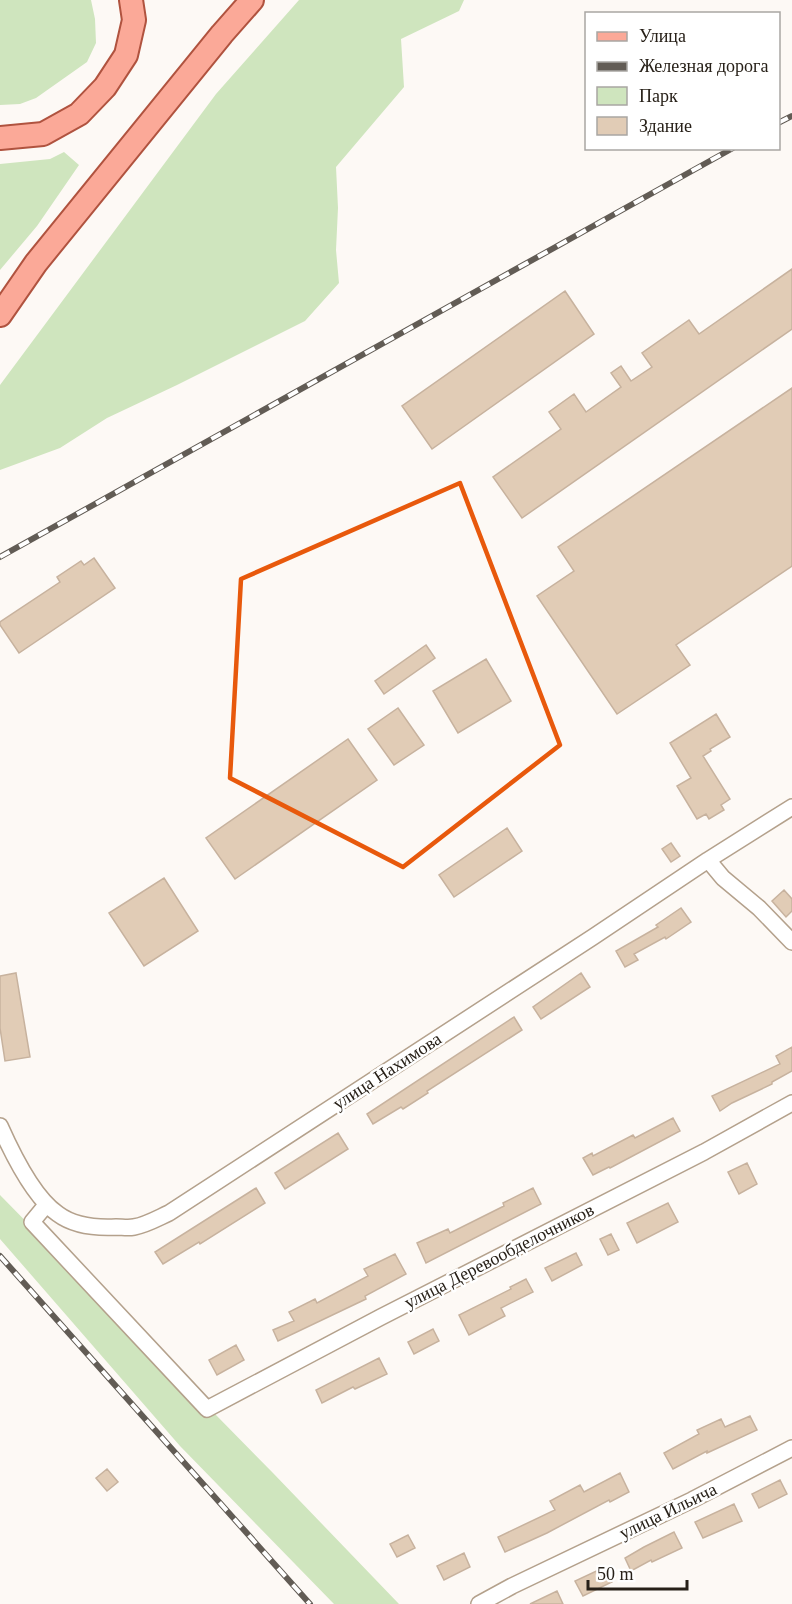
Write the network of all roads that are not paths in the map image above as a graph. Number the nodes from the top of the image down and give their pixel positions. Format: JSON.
{"nodes":[{"id":1,"x":131,"y":0,"type":"edge"},
{"id":2,"x":252,"y":0,"type":"edge"},
{"id":3,"x":0,"y":138,"type":"edge"},
{"id":4,"x":0,"y":315,"type":"edge"},
{"id":5,"x":792,"y":807,"type":"edge"},
{"id":6,"x":708,"y":860,"type":"junction"},
{"id":7,"x":792,"y":942,"type":"edge"},
{"id":8,"x":792,"y":1103,"type":"edge"},
{"id":9,"x":0,"y":1126,"type":"edge"},
{"id":10,"x":46,"y":1205,"type":"junction"},
{"id":11,"x":792,"y":1448,"type":"edge"},
{"id":12,"x":479,"y":1604,"type":"edge"}],
"edges":[{"from":1,"to":3,"type":"main road"},
{"from":2,"to":4,"type":"main road"},
{"from":5,"to":6,"type":"street","name":"улица Нахимова"},
{"from":6,"to":7,"type":"street"},
{"from":6,"to":10,"type":"street","name":"улица Нахимова"},
{"from":8,"to":10,"type":"street","name":"улица Деревообделочников"},
{"from":9,"to":10,"type":"street","name":"улица Нахимова"},
{"from":11,"to":12,"type":"street","name":"улица Ильича"}]}
